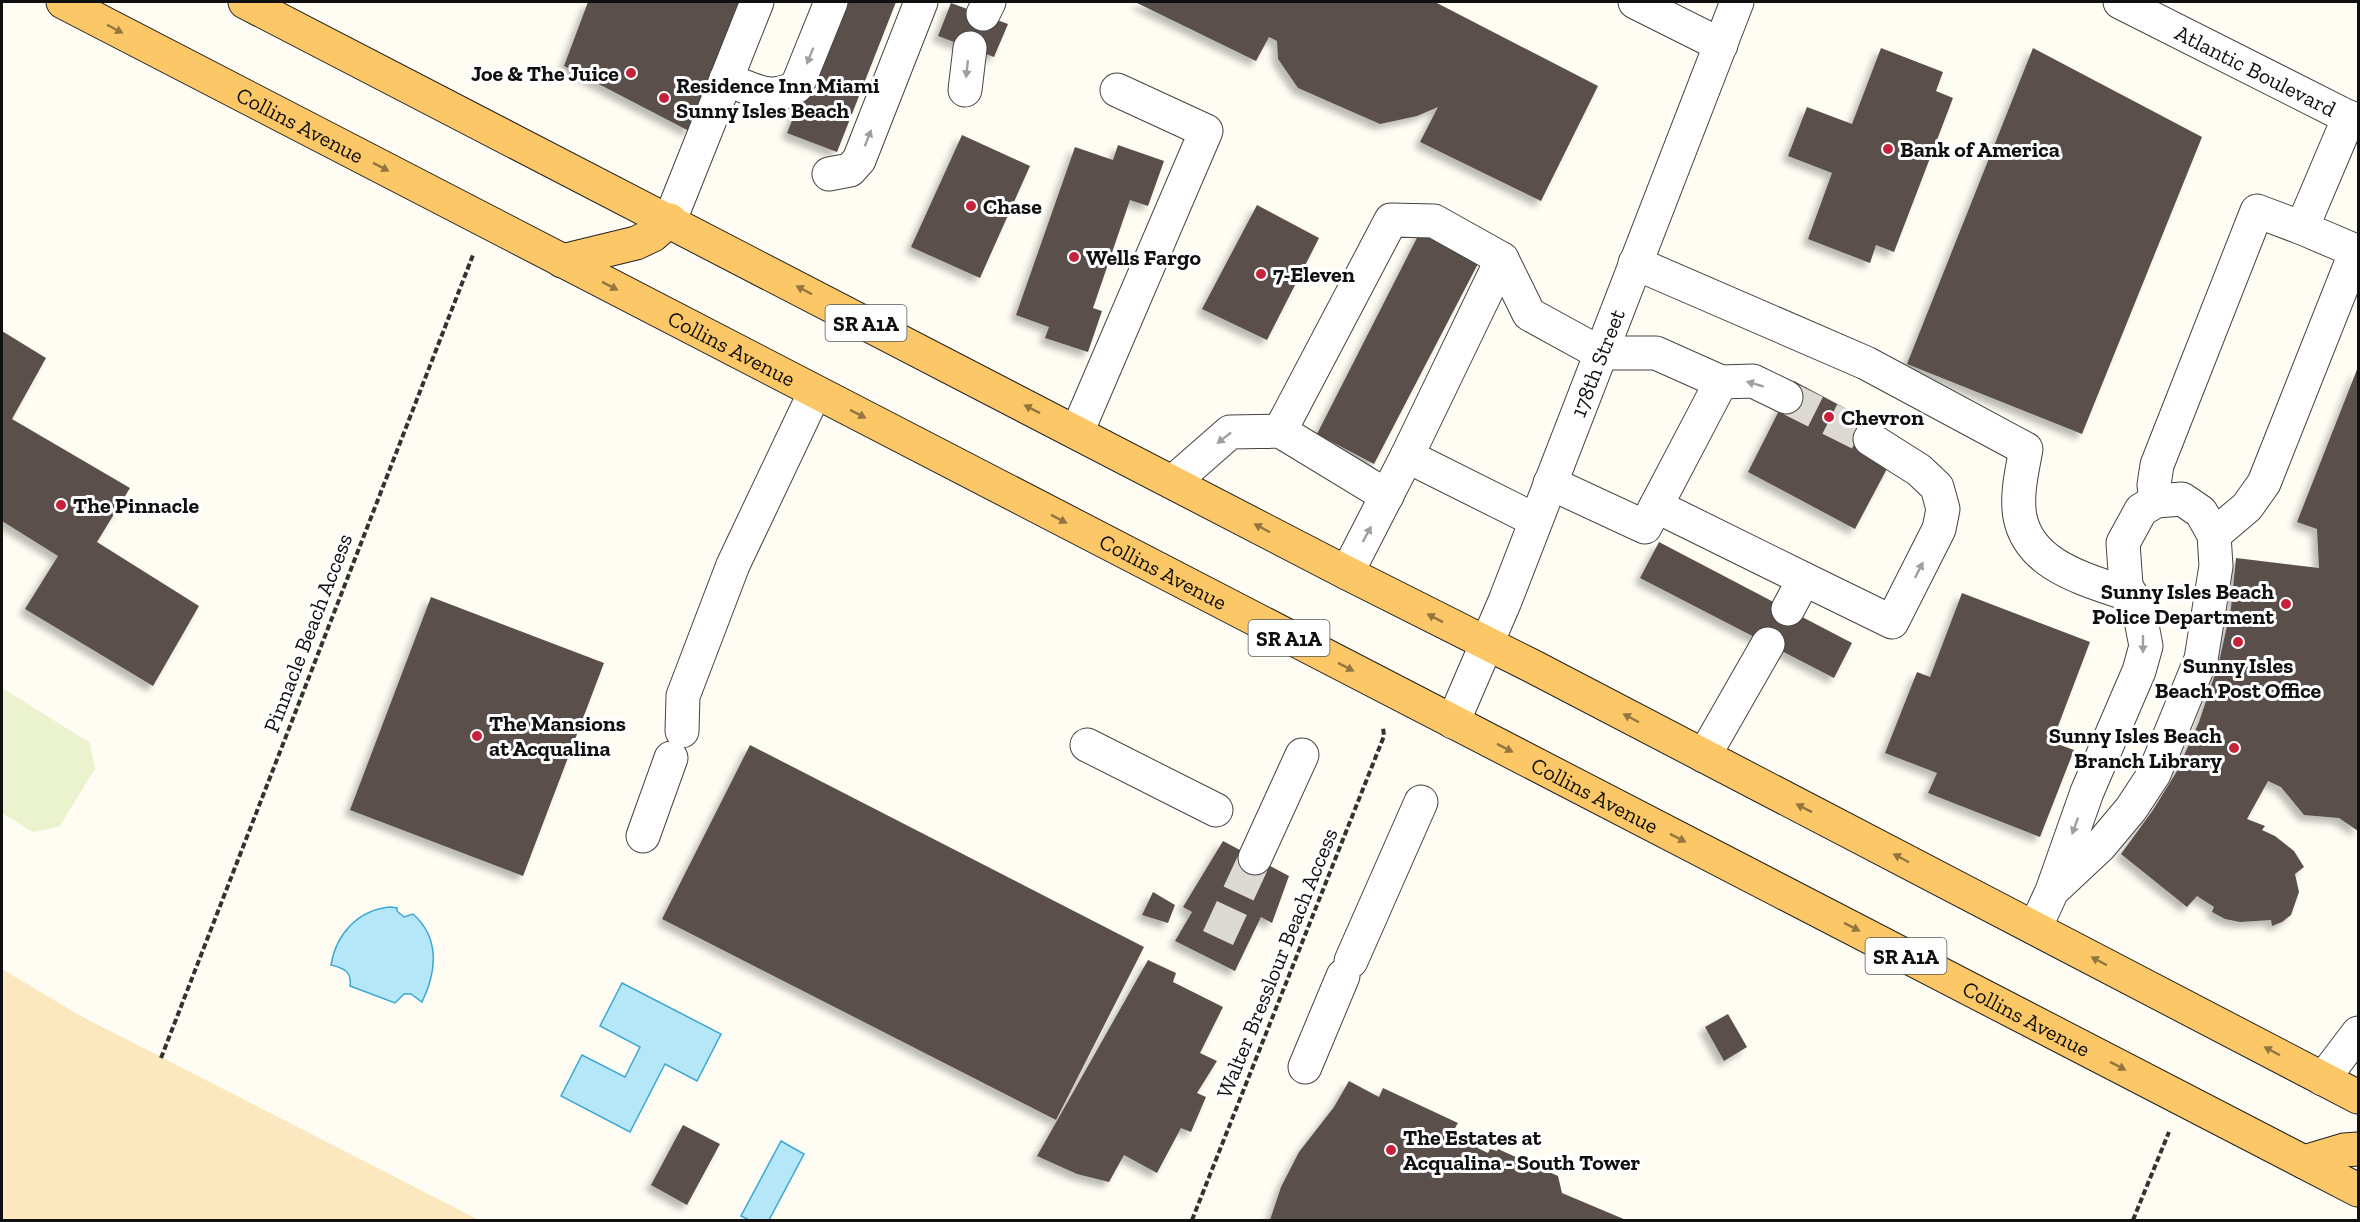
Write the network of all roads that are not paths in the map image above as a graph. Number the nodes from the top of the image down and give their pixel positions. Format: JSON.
{"nodes":[{"id":1,"x":63,"y":2,"type":"edge"},
{"id":2,"x":245,"y":2,"type":"edge"},
{"id":3,"x":757,"y":2,"type":"edge"},
{"id":4,"x":831,"y":2,"type":"edge"},
{"id":5,"x":921,"y":2,"type":"edge"},
{"id":6,"x":1635,"y":2,"type":"edge"},
{"id":7,"x":1737,"y":2,"type":"edge"},
{"id":8,"x":2120,"y":2,"type":"edge"},
{"id":9,"x":2180,"y":2,"type":"edge"},
{"id":10,"x":2195,"y":39,"type":"junction"},
{"id":11,"x":1720,"y":45,"type":"junction"},
{"id":12,"x":970,"y":48,"type":"dead end"},
{"id":13,"x":726,"y":80,"type":"junction"},
{"id":14,"x":965,"y":90,"type":"dead end"},
{"id":15,"x":1117,"y":90,"type":"dead end"},
{"id":16,"x":2354,"y":120,"type":"edge"},
{"id":17,"x":829,"y":174,"type":"dead end"},
{"id":18,"x":670,"y":220,"type":"junction"},
{"id":19,"x":2302,"y":228,"type":"junction"},
{"id":20,"x":1502,"y":259,"type":"junction"},
{"id":21,"x":562,"y":261,"type":"junction"},
{"id":22,"x":1635,"y":263,"type":"junction"},
{"id":23,"x":1600,"y":352,"type":"junction"},
{"id":24,"x":1721,"y":382,"type":"junction"},
{"id":25,"x":814,"y":392,"type":"junction"},
{"id":26,"x":1786,"y":397,"type":"tunnel mouth"},
{"id":27,"x":1280,"y":431,"type":"junction"},
{"id":28,"x":1077,"y":432,"type":"junction"},
{"id":29,"x":1870,"y":439,"type":"tunnel mouth"},
{"id":30,"x":1407,"y":456,"type":"junction"},
{"id":31,"x":1173,"y":482,"type":"junction"},
{"id":32,"x":1550,"y":483,"type":"junction"},
{"id":33,"x":1387,"y":496,"type":"junction"},
{"id":34,"x":2156,"y":501,"type":"junction"},
{"id":35,"x":1656,"y":506,"type":"junction"},
{"id":36,"x":1535,"y":520,"type":"junction"},
{"id":37,"x":2214,"y":535,"type":"junction"},
{"id":38,"x":1347,"y":573,"type":"junction"},
{"id":39,"x":1804,"y":579,"type":"junction"},
{"id":40,"x":2132,"y":597,"type":"junction"},
{"id":41,"x":1788,"y":609,"type":"dead end"},
{"id":42,"x":1487,"y":644,"type":"junction"},
{"id":43,"x":1768,"y":644,"type":"dead end"},
{"id":44,"x":1453,"y":722,"type":"junction"},
{"id":45,"x":1087,"y":745,"type":"dead end"},
{"id":46,"x":1302,"y":755,"type":"dead end"},
{"id":47,"x":1704,"y":756,"type":"junction"},
{"id":48,"x":1421,"y":802,"type":"dead end"},
{"id":49,"x":1216,"y":810,"type":"dead end"},
{"id":50,"x":643,"y":836,"type":"dead end"},
{"id":51,"x":1254,"y":858,"type":"tunnel mouth"},
{"id":52,"x":2052,"y":891,"type":"junction"},
{"id":53,"x":2036,"y":928,"type":"junction"},
{"id":54,"x":2358,"y":1033,"type":"edge"},
{"id":55,"x":1305,"y":1067,"type":"dead end"},
{"id":56,"x":2323,"y":1079,"type":"junction"},
{"id":57,"x":2358,"y":1097,"type":"edge"},
{"id":58,"x":2358,"y":1149,"type":"edge"},
{"id":59,"x":2304,"y":1162,"type":"junction"},
{"id":60,"x":2358,"y":1190,"type":"edge"}],
"edges":[{"from":1,"to":21,"type":"main road","name":"Collins Avenue","number":"SR A1A","one_way":true},
{"from":2,"to":18,"type":"main road","number":"SR A1A"},
{"from":3,"to":13,"type":"street"},
{"from":4,"to":13,"type":"street","one_way":true},
{"from":17,"to":5,"type":"street","one_way":true},
{"from":6,"to":11,"type":"street"},
{"from":7,"to":11,"type":"street","name":"178th Street"},
{"from":8,"to":10,"type":"street","name":"Atlantic Boulevard"},
{"from":9,"to":10,"type":"street"},
{"from":10,"to":16,"type":"street","name":"Atlantic Boulevard"},
{"from":11,"to":22,"type":"street","name":"178th Street"},
{"from":12,"to":14,"type":"street","one_way":true},
{"from":13,"to":18,"type":"street"},
{"from":15,"to":28,"type":"street"},
{"from":16,"to":19,"type":"street"},
{"from":18,"to":21,"type":"main road"},
{"from":28,"to":18,"type":"main road","number":"SR A1A","one_way":true},
{"from":19,"to":34,"type":"street"},
{"from":19,"to":37,"type":"street"},
{"from":20,"to":23,"type":"street"},
{"from":20,"to":27,"type":"street"},
{"from":20,"to":30,"type":"street"},
{"from":21,"to":25,"type":"main road","name":"Collins Avenue","number":"SR A1A","one_way":true},
{"from":22,"to":23,"type":"street","name":"178th Street"},
{"from":22,"to":40,"type":"street"},
{"from":23,"to":24,"type":"street"},
{"from":23,"to":32,"type":"street","name":"178th Street"},
{"from":26,"to":24,"type":"street","one_way":true},
{"from":24,"to":35,"type":"street"},
{"from":25,"to":44,"type":"main road","name":"Collins Avenue","number":"SR A1A","one_way":true},
{"from":25,"to":50,"type":"street"},
{"from":27,"to":31,"type":"street","one_way":true},
{"from":27,"to":33,"type":"street"},
{"from":28,"to":31,"type":"main road","number":"SR A1A"},
{"from":39,"to":29,"type":"street","one_way":true},
{"from":30,"to":33,"type":"street"},
{"from":30,"to":36,"type":"street"},
{"from":38,"to":31,"type":"main road","number":"SR A1A","one_way":true},
{"from":32,"to":35,"type":"street"},
{"from":32,"to":36,"type":"street","name":"178th Street"},
{"from":38,"to":33,"type":"street","one_way":true},
{"from":34,"to":37,"type":"street"},
{"from":34,"to":40,"type":"street"},
{"from":35,"to":39,"type":"street"},
{"from":36,"to":42,"type":"street","name":"178th Street"},
{"from":37,"to":52,"type":"street"},
{"from":42,"to":38,"type":"main road","number":"SR A1A","one_way":true},
{"from":39,"to":41,"type":"street"},
{"from":40,"to":52,"type":"street","one_way":true},
{"from":42,"to":44,"type":"street","name":"178th Street"},
{"from":47,"to":42,"type":"main road","number":"SR A1A","one_way":true},
{"from":43,"to":47,"type":"street"},
{"from":44,"to":59,"type":"main road","name":"Collins Avenue","number":"SR A1A","one_way":true},
{"from":45,"to":49,"type":"street"},
{"from":46,"to":51,"type":"street"},
{"from":53,"to":47,"type":"main road","number":"SR A1A","one_way":true},
{"from":48,"to":55,"type":"street"},
{"from":52,"to":53,"type":"street"},
{"from":56,"to":53,"type":"main road","number":"SR A1A","one_way":true},
{"from":54,"to":56,"type":"street"},
{"from":56,"to":57,"type":"main road","number":"SR A1A"},
{"from":58,"to":59,"type":"main road"},
{"from":59,"to":60,"type":"main road","name":"Collins Avenue","number":"SR A1A"}]}
